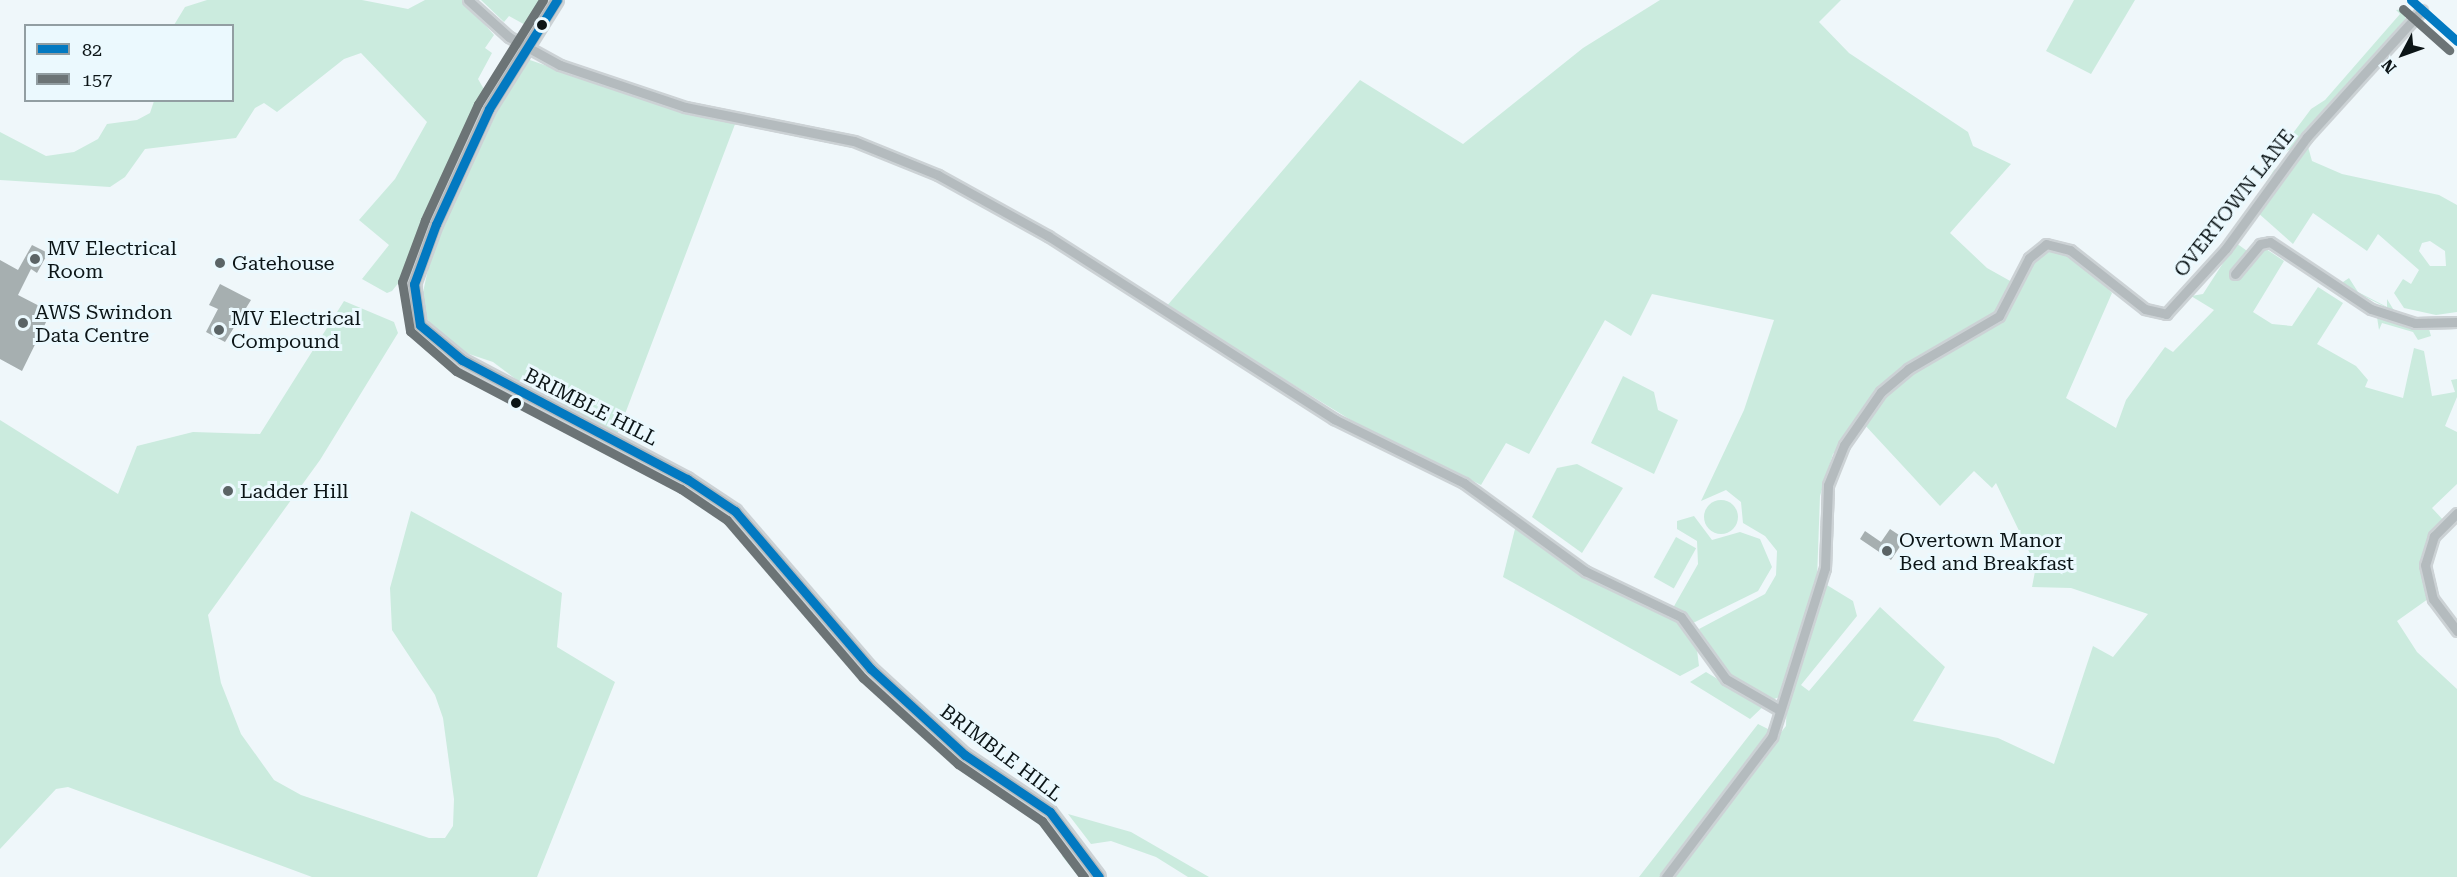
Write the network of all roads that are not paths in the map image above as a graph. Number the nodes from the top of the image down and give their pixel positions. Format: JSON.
{"nodes":[{"id":1,"x":468,"y":0,"type":"edge"},
{"id":2,"x":557,"y":0,"type":"edge"},
{"id":3,"x":2422,"y":10,"type":"dead end"},
{"id":4,"x":525,"y":48,"type":"junction"},
{"id":5,"x":2235,"y":274,"type":"dead end"},
{"id":6,"x":2457,"y":322,"type":"edge"},
{"id":7,"x":2457,"y":513,"type":"edge"},
{"id":8,"x":2457,"y":631,"type":"edge"},
{"id":9,"x":1778,"y":709,"type":"junction"},
{"id":10,"x":1099,"y":877,"type":"edge"},
{"id":11,"x":1666,"y":877,"type":"edge"}],
"edges":[{"from":1,"to":4,"type":"street"},
{"from":2,"to":4,"type":"main road","name":"BRIMBLE HILL"},
{"from":3,"to":9,"type":"street","name":"OVERTOWN LANE"},
{"from":4,"to":9,"type":"street"},
{"from":4,"to":10,"type":"main road","name":"BRIMBLE HILL"},
{"from":5,"to":6,"type":"street"},
{"from":7,"to":8,"type":"street"},
{"from":9,"to":11,"type":"street"}]}
